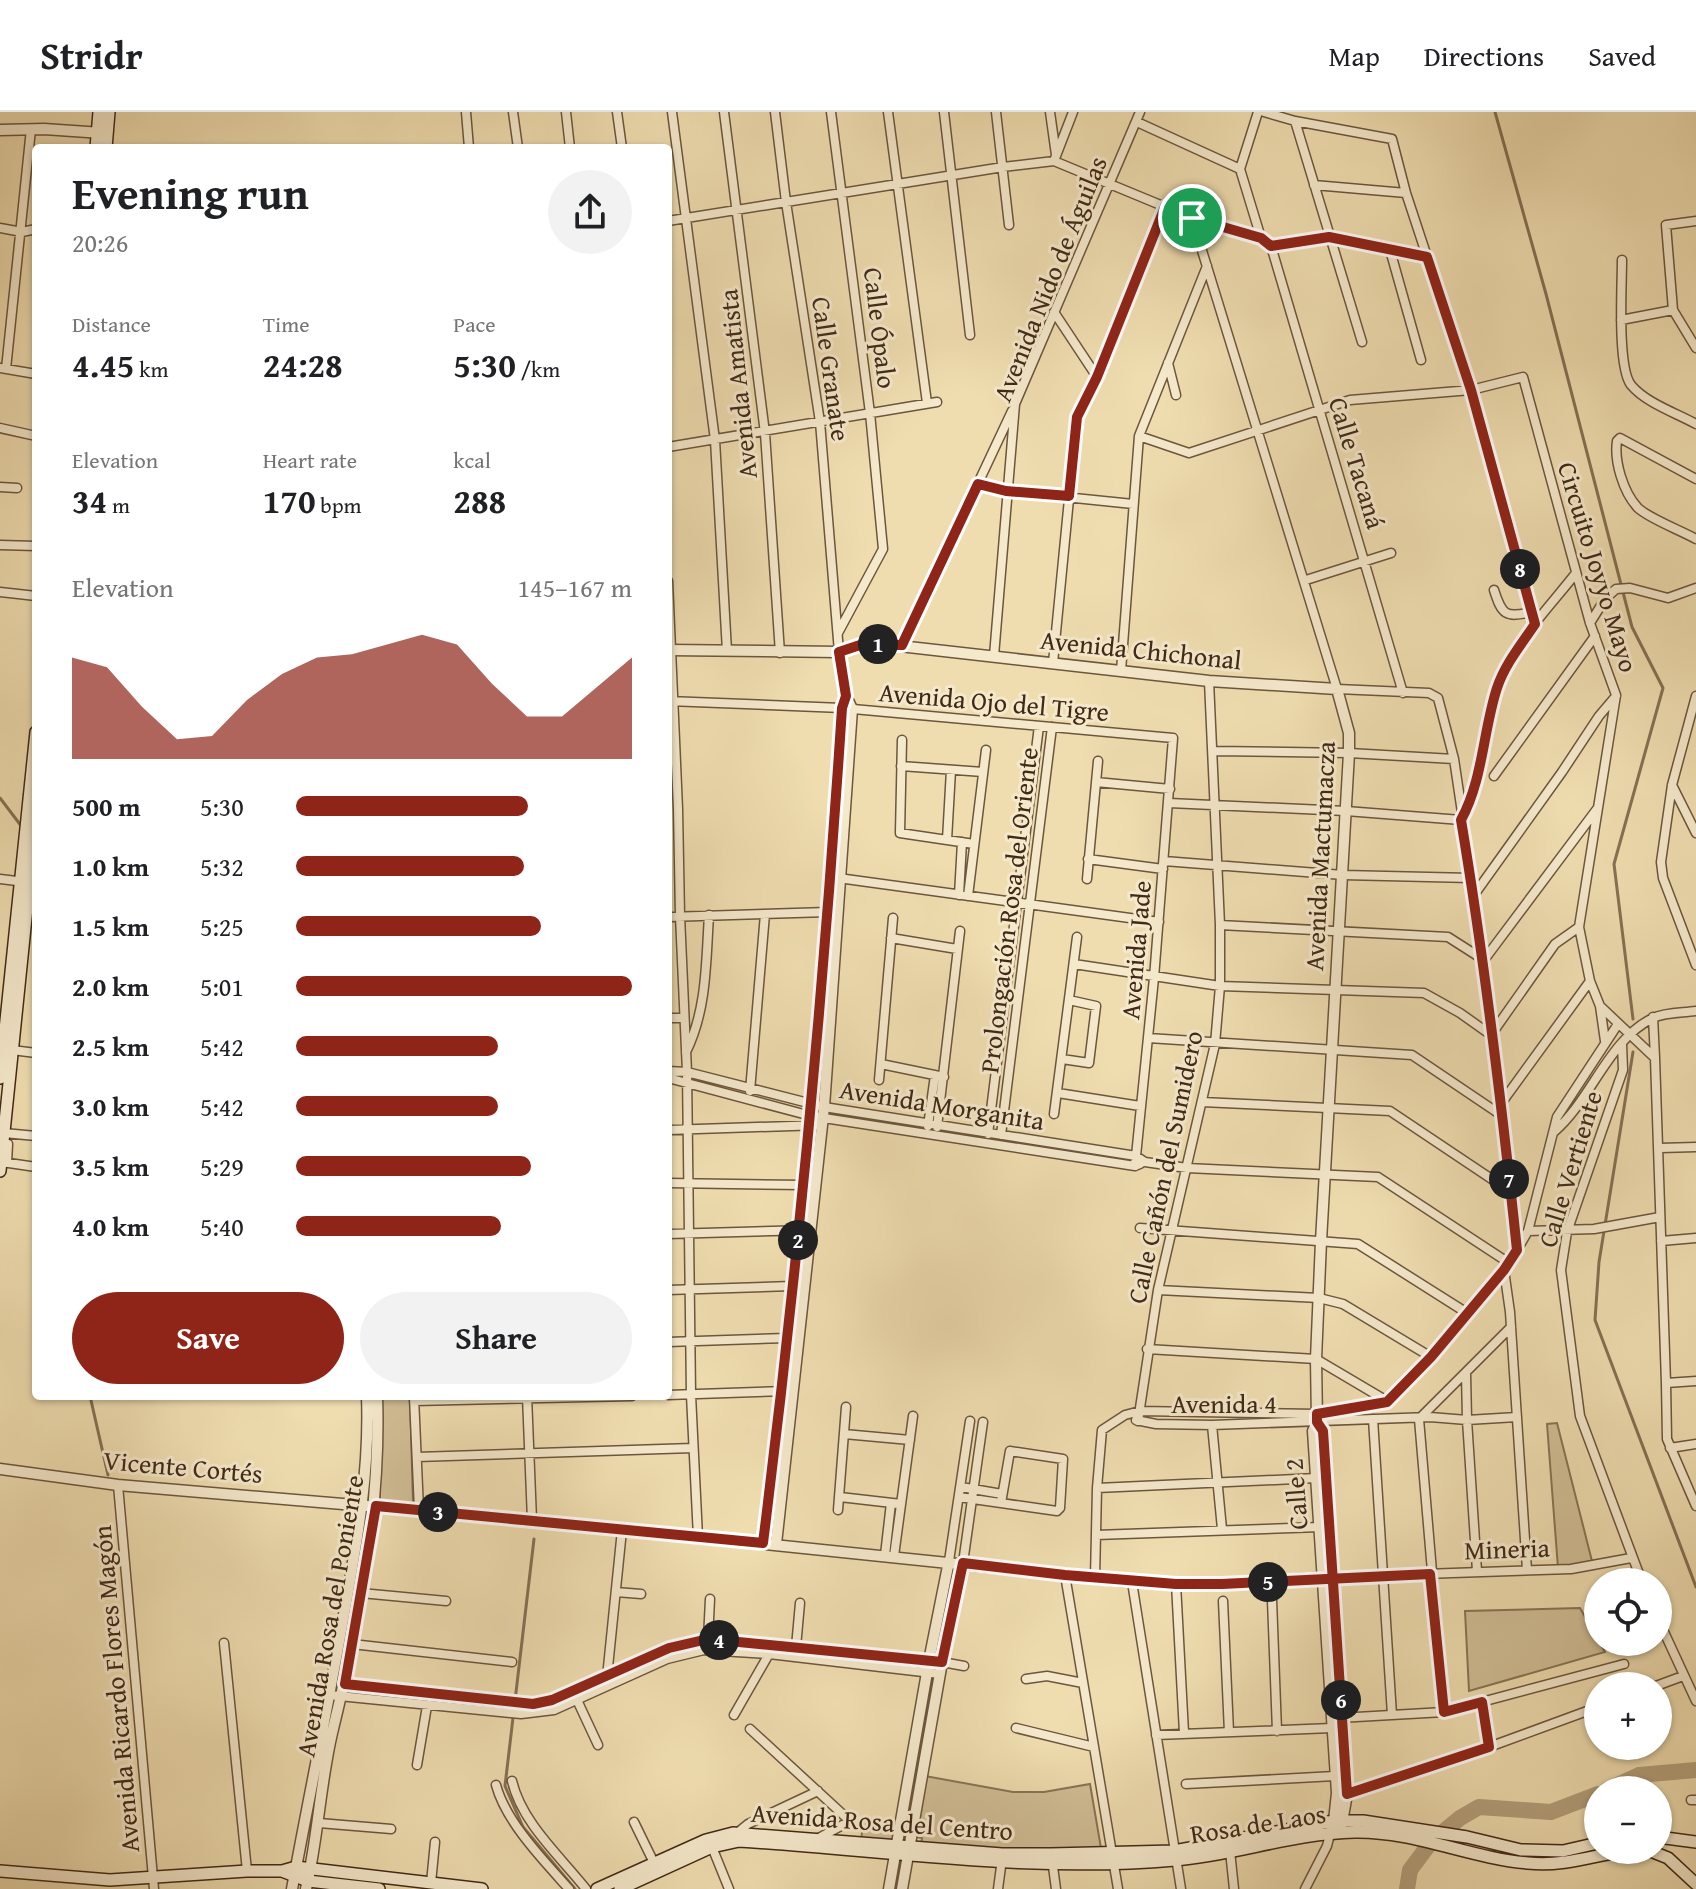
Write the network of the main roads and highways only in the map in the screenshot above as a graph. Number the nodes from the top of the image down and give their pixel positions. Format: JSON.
{"nodes":[{"id":1,"x":99,"y":112,"type":"edge"},
{"id":2,"x":109,"y":112,"type":"edge"},
{"id":3,"x":102,"y":133,"type":"junction"},
{"id":4,"x":98,"y":144,"type":"edge"},
{"id":5,"x":105,"y":144,"type":"edge"},
{"id":6,"x":31,"y":802,"type":"edge"},
{"id":7,"x":32,"y":834,"type":"edge"},
{"id":8,"x":29,"y":845,"type":"junction"},
{"id":9,"x":7,"y":1018,"type":"edge"},
{"id":10,"x":0,"y":1078,"type":"edge"},
{"id":11,"x":2,"y":1164,"type":"edge"},
{"id":12,"x":1395,"y":1830,"type":"junction"},
{"id":13,"x":1672,"y":1839,"type":"edge"},
{"id":14,"x":1696,"y":1842,"type":"edge"},
{"id":15,"x":1584,"y":1846,"type":"edge"},
{"id":16,"x":902,"y":1852,"type":"junction"},
{"id":17,"x":1175,"y":1855,"type":"junction"},
{"id":18,"x":1584,"y":1859,"type":"edge"},
{"id":19,"x":1672,"y":1862,"type":"edge"},
{"id":20,"x":656,"y":1867,"type":"junction"},
{"id":21,"x":0,"y":1871,"type":"edge"},
{"id":22,"x":294,"y":1878,"type":"edge"},
{"id":23,"x":308,"y":1880,"type":"edge"},
{"id":24,"x":154,"y":1883,"type":"edge"},
{"id":25,"x":1696,"y":1884,"type":"edge"},
{"id":26,"x":379,"y":1889,"type":"edge"},
{"id":27,"x":482,"y":1889,"type":"edge"},
{"id":28,"x":597,"y":1889,"type":"edge"},
{"id":29,"x":620,"y":1889,"type":"edge"}],
"edges":[{"from":1,"to":3,"type":"main road"},
{"from":2,"to":3,"type":"main road"},
{"from":3,"to":4,"type":"main road"},
{"from":3,"to":5,"type":"main road"},
{"from":6,"to":8,"type":"main road"},
{"from":7,"to":8,"type":"main road"},
{"from":8,"to":9,"type":"main road"},
{"from":9,"to":10,"type":"main road"},
{"from":9,"to":11,"type":"main road"},
{"from":12,"to":15,"type":"main road"},
{"from":12,"to":17,"type":"main road","name":"Rosa de Laos"},
{"from":12,"to":17,"type":"main road","name":"Rosa de Laos"},
{"from":12,"to":18,"type":"main road"},
{"from":13,"to":14,"type":"main road"},
{"from":16,"to":17,"type":"main road","name":"Avenida Rosa del Centro"},
{"from":16,"to":20,"type":"main road","name":"Avenida Rosa del Centro"},
{"from":16,"to":20,"type":"main road","name":"Avenida Rosa del Centro"},
{"from":19,"to":25,"type":"main road"},
{"from":20,"to":28,"type":"main road","name":"Avenida Rosa del Centro"},
{"from":20,"to":29,"type":"main road","name":"Avenida Rosa del Centro"},
{"from":21,"to":24,"type":"main road"},
{"from":22,"to":23,"type":"main road"},
{"from":22,"to":24,"type":"main road"},
{"from":23,"to":26,"type":"main road"},
{"from":23,"to":27,"type":"main road"}]}
